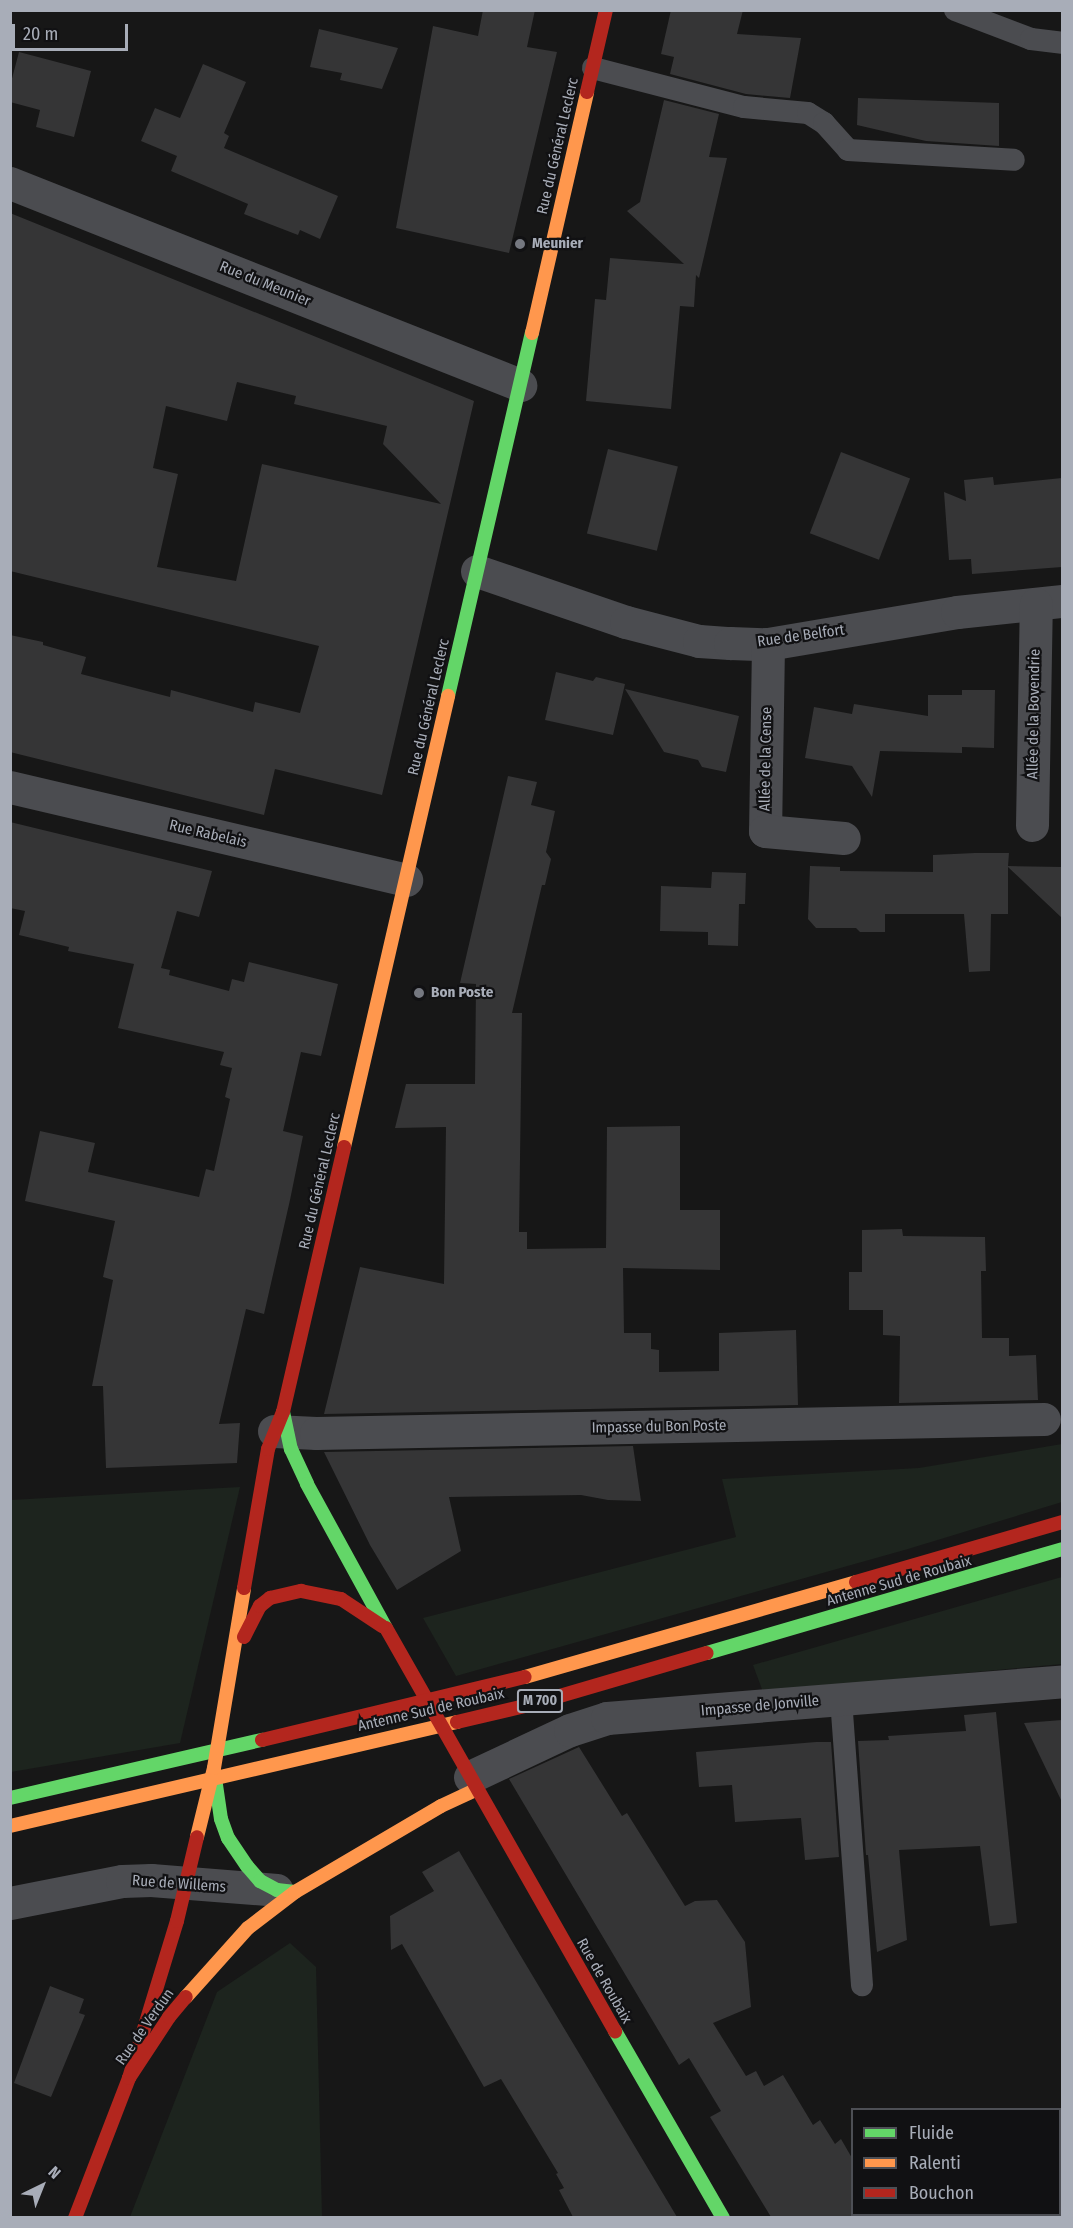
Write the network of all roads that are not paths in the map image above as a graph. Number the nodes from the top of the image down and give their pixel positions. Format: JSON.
{"nodes":[{"id":1,"x":606,"y":10,"type":"edge"},
{"id":2,"x":955,"y":10,"type":"edge"},
{"id":3,"x":1062,"y":43,"type":"edge"},
{"id":4,"x":593,"y":68,"type":"junction"},
{"id":5,"x":1014,"y":160,"type":"dead end"},
{"id":6,"x":10,"y":183,"type":"edge"},
{"id":7,"x":520,"y":385,"type":"junction"},
{"id":8,"x":477,"y":572,"type":"junction"},
{"id":9,"x":1049,"y":602,"type":"edge"},
{"id":10,"x":768,"y":644,"type":"junction"},
{"id":11,"x":10,"y":788,"type":"edge"},
{"id":12,"x":1032,"y":825,"type":"dead end"},
{"id":13,"x":844,"y":838,"type":"dead end"},
{"id":14,"x":406,"y":880,"type":"junction"},
{"id":15,"x":1044,"y":1419,"type":"dead end"},
{"id":16,"x":282,"y":1425,"type":"junction"},
{"id":17,"x":1062,"y":1522,"type":"edge"},
{"id":18,"x":1062,"y":1549,"type":"edge"},
{"id":19,"x":388,"y":1631,"type":"junction"},
{"id":20,"x":232,"y":1665,"type":"junction"},
{"id":21,"x":1062,"y":1681,"type":"edge"},
{"id":22,"x":842,"y":1699,"type":"junction"},
{"id":23,"x":214,"y":1768,"type":"junction"},
{"id":24,"x":468,"y":1775,"type":"junction"},
{"id":25,"x":10,"y":1798,"type":"edge"},
{"id":26,"x":10,"y":1826,"type":"edge"},
{"id":27,"x":186,"y":1883,"type":"junction"},
{"id":28,"x":286,"y":1891,"type":"junction"},
{"id":29,"x":10,"y":1903,"type":"edge"},
{"id":30,"x":862,"y":1985,"type":"dead end"},
{"id":31,"x":129,"y":2078,"type":"junction"},
{"id":32,"x":75,"y":2217,"type":"edge"},
{"id":33,"x":723,"y":2217,"type":"edge"}],
"edges":[{"from":1,"to":4,"type":"main road","name":"Rue du Général Leclerc"},
{"from":2,"to":3,"type":"lane"},
{"from":4,"to":5,"type":"lane"},
{"from":4,"to":7,"type":"main road","name":"Rue du Général Leclerc"},
{"from":6,"to":7,"type":"street","name":"Rue du Meunier"},
{"from":7,"to":8,"type":"main road","name":"Rue du Général Leclerc"},
{"from":8,"to":10,"type":"street","name":"Rue de Belfort"},
{"from":8,"to":14,"type":"main road","name":"Rue du Général Leclerc"},
{"from":9,"to":10,"type":"street","name":"Rue de Belfort"},
{"from":9,"to":12,"type":"street","name":"Allée de la Bovendrie"},
{"from":10,"to":13,"type":"street","name":"Allée de la Cense"},
{"from":11,"to":14,"type":"street","name":"Rue Rabelais"},
{"from":14,"to":16,"type":"main road","name":"Rue du Général Leclerc"},
{"from":15,"to":16,"type":"street","name":"Impasse du Bon Poste"},
{"from":16,"to":19,"type":"main road","name":"Rue de Roubaix"},
{"from":16,"to":20,"type":"main road","name":"Rue du Général Leclerc"},
{"from":17,"to":25,"type":"main road","name":"Antenne Sud de Roubaix","number":"M 700"},
{"from":18,"to":26,"type":"main road","name":"Antenne Sud de Roubaix","number":"M 700"},
{"from":19,"to":20,"type":"main road"},
{"from":19,"to":24,"type":"main road","name":"Rue de Roubaix"},
{"from":20,"to":23,"type":"main road","name":"Rue du Général Leclerc"},
{"from":21,"to":22,"type":"street","name":"Impasse de Jonville"},
{"from":22,"to":24,"type":"street","name":"Impasse de Jonville"},
{"from":22,"to":30,"type":"lane"},
{"from":23,"to":27,"type":"main road"},
{"from":23,"to":28,"type":"main road"},
{"from":24,"to":28,"type":"main road"},
{"from":24,"to":33,"type":"main road","name":"Rue de Roubaix"},
{"from":27,"to":28,"type":"street","name":"Rue de Willems"},
{"from":27,"to":29,"type":"street","name":"Rue de Willems"},
{"from":27,"to":31,"type":"main road"},
{"from":28,"to":31,"type":"main road","name":"Rue de Verdun"},
{"from":31,"to":32,"type":"main road","name":"Rue de Verdun"}]}
